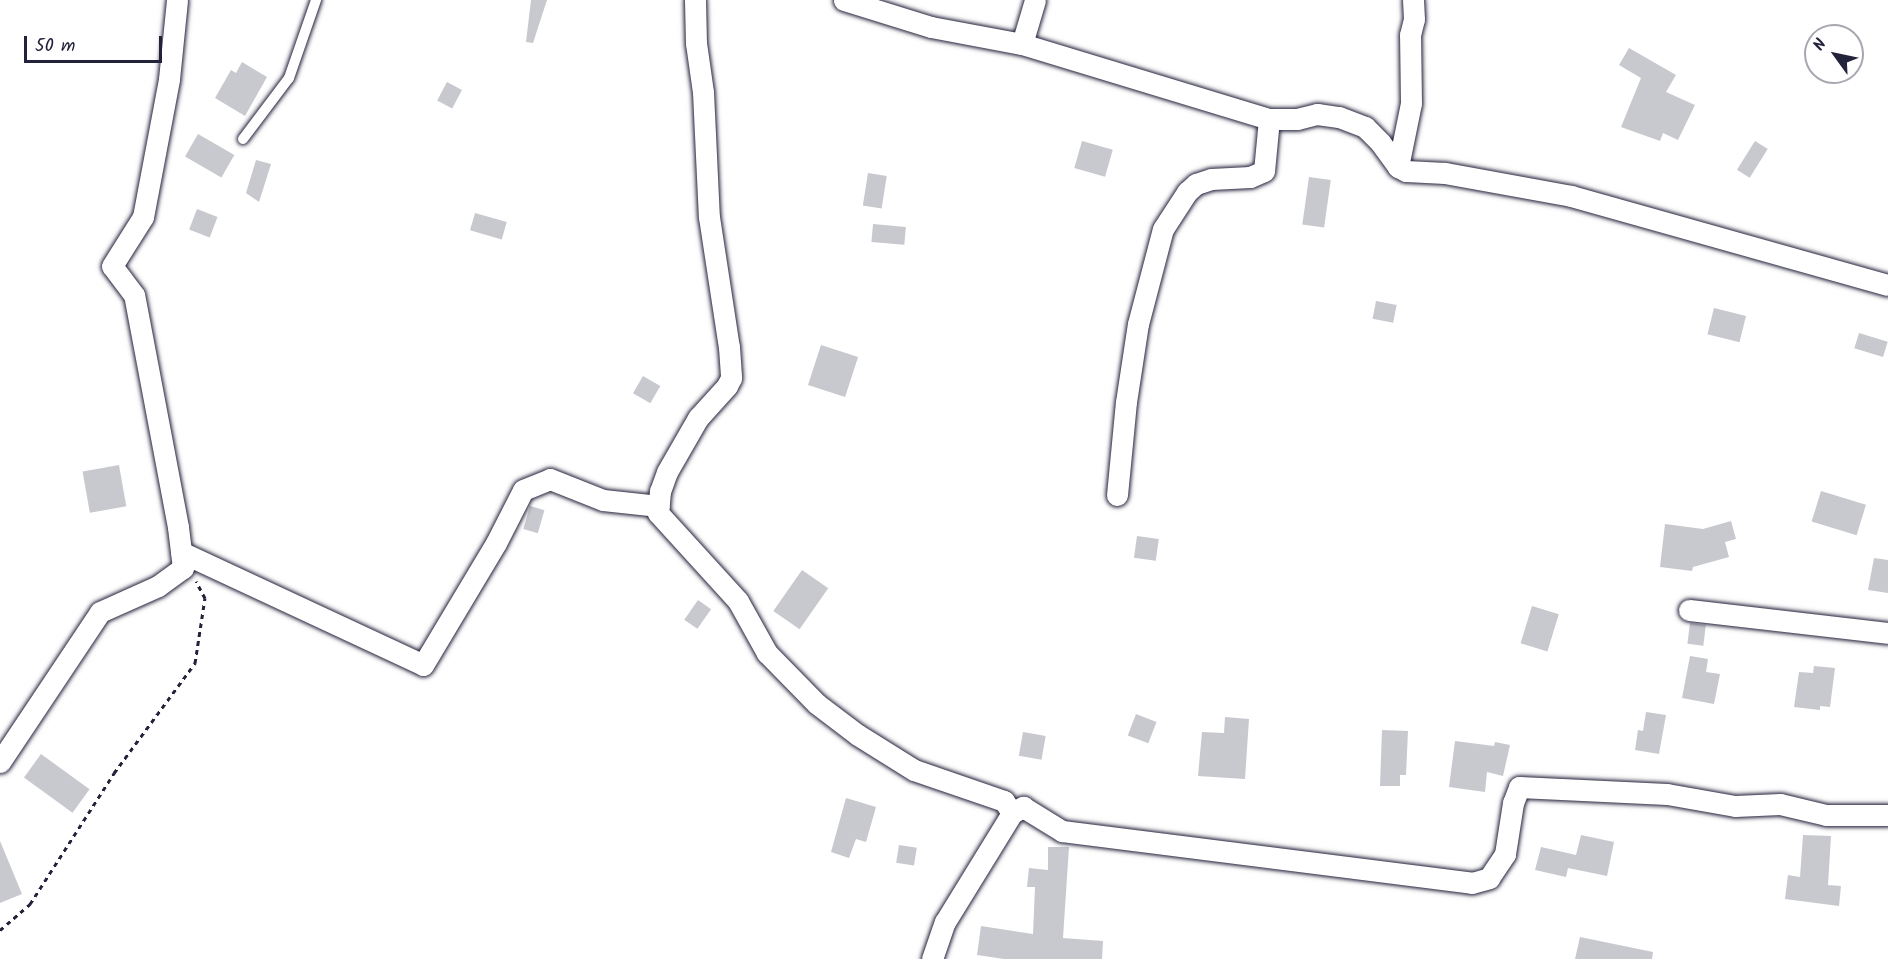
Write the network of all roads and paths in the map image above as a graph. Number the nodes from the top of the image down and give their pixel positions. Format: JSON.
{"nodes":[{"id":1,"x":177,"y":0,"type":"edge"},
{"id":2,"x":316,"y":0,"type":"edge"},
{"id":3,"x":695,"y":0,"type":"edge"},
{"id":4,"x":843,"y":0,"type":"edge"},
{"id":5,"x":1035,"y":0,"type":"edge"},
{"id":6,"x":1413,"y":0,"type":"edge"},
{"id":7,"x":1022,"y":44,"type":"junction"},
{"id":8,"x":1269,"y":119,"type":"junction"},
{"id":9,"x":243,"y":139,"type":"dead end"},
{"id":10,"x":1398,"y":167,"type":"junction"},
{"id":11,"x":1888,"y":285,"type":"edge"},
{"id":12,"x":1117,"y":495,"type":"dead end"},
{"id":13,"x":659,"y":506,"type":"junction"},
{"id":14,"x":181,"y":552,"type":"junction"},
{"id":15,"x":196,"y":580,"type":"dead end"},
{"id":16,"x":1689,"y":610,"type":"dead end"},
{"id":17,"x":1888,"y":633,"type":"edge"},
{"id":18,"x":0,"y":762,"type":"edge"},
{"id":19,"x":1012,"y":813,"type":"junction"},
{"id":20,"x":1888,"y":815,"type":"edge"},
{"id":21,"x":0,"y":930,"type":"edge"},
{"id":22,"x":932,"y":959,"type":"edge"}],
"edges":[{"from":1,"to":14,"type":"street"},
{"from":2,"to":9,"type":"lane"},
{"from":3,"to":13,"type":"street"},
{"from":4,"to":7,"type":"street"},
{"from":5,"to":7,"type":"street"},
{"from":6,"to":10,"type":"street"},
{"from":7,"to":8,"type":"street"},
{"from":8,"to":10,"type":"street"},
{"from":8,"to":12,"type":"street"},
{"from":10,"to":11,"type":"street"},
{"from":13,"to":14,"type":"street"},
{"from":13,"to":19,"type":"street"},
{"from":14,"to":18,"type":"street"},
{"from":15,"to":21,"type":"path"},
{"from":16,"to":17,"type":"street"},
{"from":19,"to":20,"type":"street"},
{"from":19,"to":22,"type":"street"}]}
